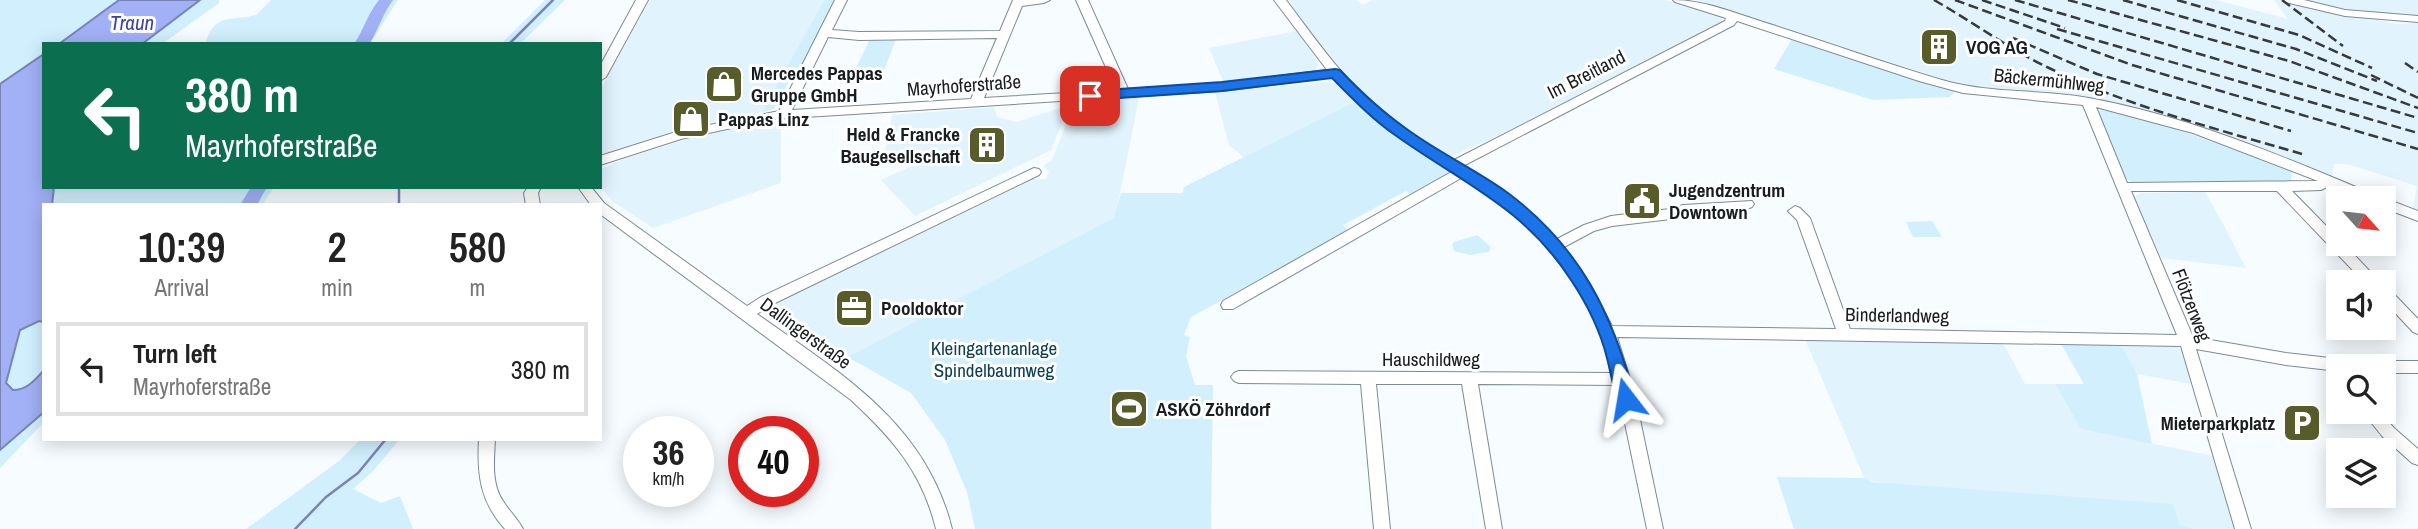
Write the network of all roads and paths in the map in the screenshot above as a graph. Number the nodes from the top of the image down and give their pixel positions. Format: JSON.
{"nodes":[{"id":1,"x":642,"y":0,"type":"edge"},
{"id":2,"x":841,"y":0,"type":"edge"},
{"id":3,"x":1044,"y":0,"type":"edge"},
{"id":4,"x":1082,"y":0,"type":"edge"},
{"id":5,"x":1280,"y":0,"type":"edge"},
{"id":6,"x":1679,"y":0,"type":"edge"},
{"id":7,"x":2289,"y":0,"type":"edge"},
{"id":8,"x":1019,"y":1,"type":"edge"},
{"id":9,"x":1733,"y":15,"type":"junction"},
{"id":10,"x":2418,"y":19,"type":"edge"},
{"id":11,"x":823,"y":33,"type":"junction"},
{"id":12,"x":1005,"y":34,"type":"junction"},
{"id":13,"x":602,"y":73,"type":"edge"},
{"id":14,"x":1335,"y":73,"type":"junction"},
{"id":15,"x":1123,"y":93,"type":"junction"},
{"id":16,"x":2089,"y":102,"type":"junction"},
{"id":17,"x":975,"y":104,"type":"junction"},
{"id":18,"x":784,"y":114,"type":"junction"},
{"id":19,"x":602,"y":160,"type":"edge"},
{"id":20,"x":1457,"y":169,"type":"junction"},
{"id":21,"x":1034,"y":172,"type":"dead end"},
{"id":22,"x":2328,"y":180,"type":"junction"},
{"id":23,"x":2279,"y":186,"type":"junction"},
{"id":24,"x":2342,"y":186,"type":"edge"},
{"id":25,"x":2122,"y":187,"type":"junction"},
{"id":26,"x":586,"y":189,"type":"edge"},
{"id":27,"x":597,"y":203,"type":"edge"},
{"id":28,"x":1747,"y":204,"type":"dead end"},
{"id":29,"x":602,"y":208,"type":"edge"},
{"id":30,"x":2396,"y":208,"type":"edge"},
{"id":31,"x":1795,"y":211,"type":"dead end"},
{"id":32,"x":2418,"y":216,"type":"edge"},
{"id":33,"x":1554,"y":246,"type":"junction"},
{"id":34,"x":2361,"y":270,"type":"edge"},
{"id":35,"x":1228,"y":305,"type":"dead end"},
{"id":36,"x":2396,"y":305,"type":"edge"},
{"id":37,"x":747,"y":313,"type":"junction"},
{"id":38,"x":2418,"y":328,"type":"edge"},
{"id":39,"x":1607,"y":331,"type":"junction"},
{"id":40,"x":1845,"y":334,"type":"junction"},
{"id":41,"x":2187,"y":341,"type":"junction"},
{"id":42,"x":2326,"y":364,"type":"edge"},
{"id":43,"x":2396,"y":367,"type":"edge"},
{"id":44,"x":2418,"y":367,"type":"edge"},
{"id":45,"x":1240,"y":377,"type":"dead end"},
{"id":46,"x":1368,"y":378,"type":"junction"},
{"id":47,"x":1469,"y":379,"type":"junction"},
{"id":48,"x":1621,"y":379,"type":"junction"},
{"id":49,"x":2381,"y":424,"type":"edge"},
{"id":50,"x":488,"y":441,"type":"edge"},
{"id":51,"x":2418,"y":458,"type":"edge"},
{"id":52,"x":515,"y":529,"type":"edge"},
{"id":53,"x":944,"y":529,"type":"edge"},
{"id":54,"x":1382,"y":529,"type":"edge"},
{"id":55,"x":1494,"y":529,"type":"edge"},
{"id":56,"x":1654,"y":529,"type":"edge"},
{"id":57,"x":2243,"y":529,"type":"edge"}],
"edges":[{"from":1,"to":13,"type":"street"},
{"from":2,"to":11,"type":"street"},
{"from":3,"to":8,"type":"street"},
{"from":4,"to":15,"type":"street"},
{"from":5,"to":14,"type":"street"},
{"from":6,"to":9,"type":"street","name":"Bäckermühlweg"},
{"from":7,"to":10,"type":"street"},
{"from":8,"to":12,"type":"street"},
{"from":9,"to":16,"type":"street","name":"Bäckermühlweg"},
{"from":9,"to":20,"type":"street","name":"Im Breitland"},
{"from":11,"to":12,"type":"street"},
{"from":11,"to":18,"type":"street"},
{"from":12,"to":17,"type":"street"},
{"from":14,"to":15,"type":"street","name":"Mayrhoferstraße"},
{"from":14,"to":20,"type":"street"},
{"from":15,"to":17,"type":"street","name":"Mayrhoferstraße"},
{"from":16,"to":22,"type":"street","name":"Bäckermühlweg"},
{"from":16,"to":25,"type":"street","name":"Flötzerweg"},
{"from":17,"to":18,"type":"street","name":"Mayrhoferstraße"},
{"from":18,"to":19,"type":"street","name":"Mayrhoferstraße"},
{"from":20,"to":33,"type":"street"},
{"from":20,"to":35,"type":"street","name":"Im Breitland"},
{"from":21,"to":37,"type":"street"},
{"from":22,"to":23,"type":"street"},
{"from":22,"to":24,"type":"street","name":"Bäckermühlweg"},
{"from":23,"to":25,"type":"street"},
{"from":23,"to":34,"type":"street"},
{"from":25,"to":41,"type":"street","name":"Flötzerweg"},
{"from":26,"to":27,"type":"street","name":"Dallingerstraße"},
{"from":28,"to":33,"type":"street"},
{"from":29,"to":37,"type":"street","name":"Dallingerstraße"},
{"from":30,"to":32,"type":"street"},
{"from":31,"to":40,"type":"street"},
{"from":33,"to":39,"type":"street"},
{"from":36,"to":38,"type":"street"},
{"from":37,"to":53,"type":"street","name":"Dallingerstraße"},
{"from":39,"to":40,"type":"street","name":"Binderlandweg"},
{"from":39,"to":48,"type":"street"},
{"from":40,"to":41,"type":"street","name":"Binderlandweg"},
{"from":41,"to":42,"type":"street","name":"Binderlandweg"},
{"from":41,"to":57,"type":"street","name":"Flötzerweg"},
{"from":43,"to":44,"type":"street"},
{"from":45,"to":46,"type":"street","name":"Hauschildweg"},
{"from":46,"to":47,"type":"street","name":"Hauschildweg"},
{"from":46,"to":54,"type":"street"},
{"from":47,"to":48,"type":"street","name":"Hauschildweg"},
{"from":47,"to":55,"type":"street"},
{"from":48,"to":56,"type":"street"},
{"from":49,"to":51,"type":"street"},
{"from":50,"to":52,"type":"street"}]}
